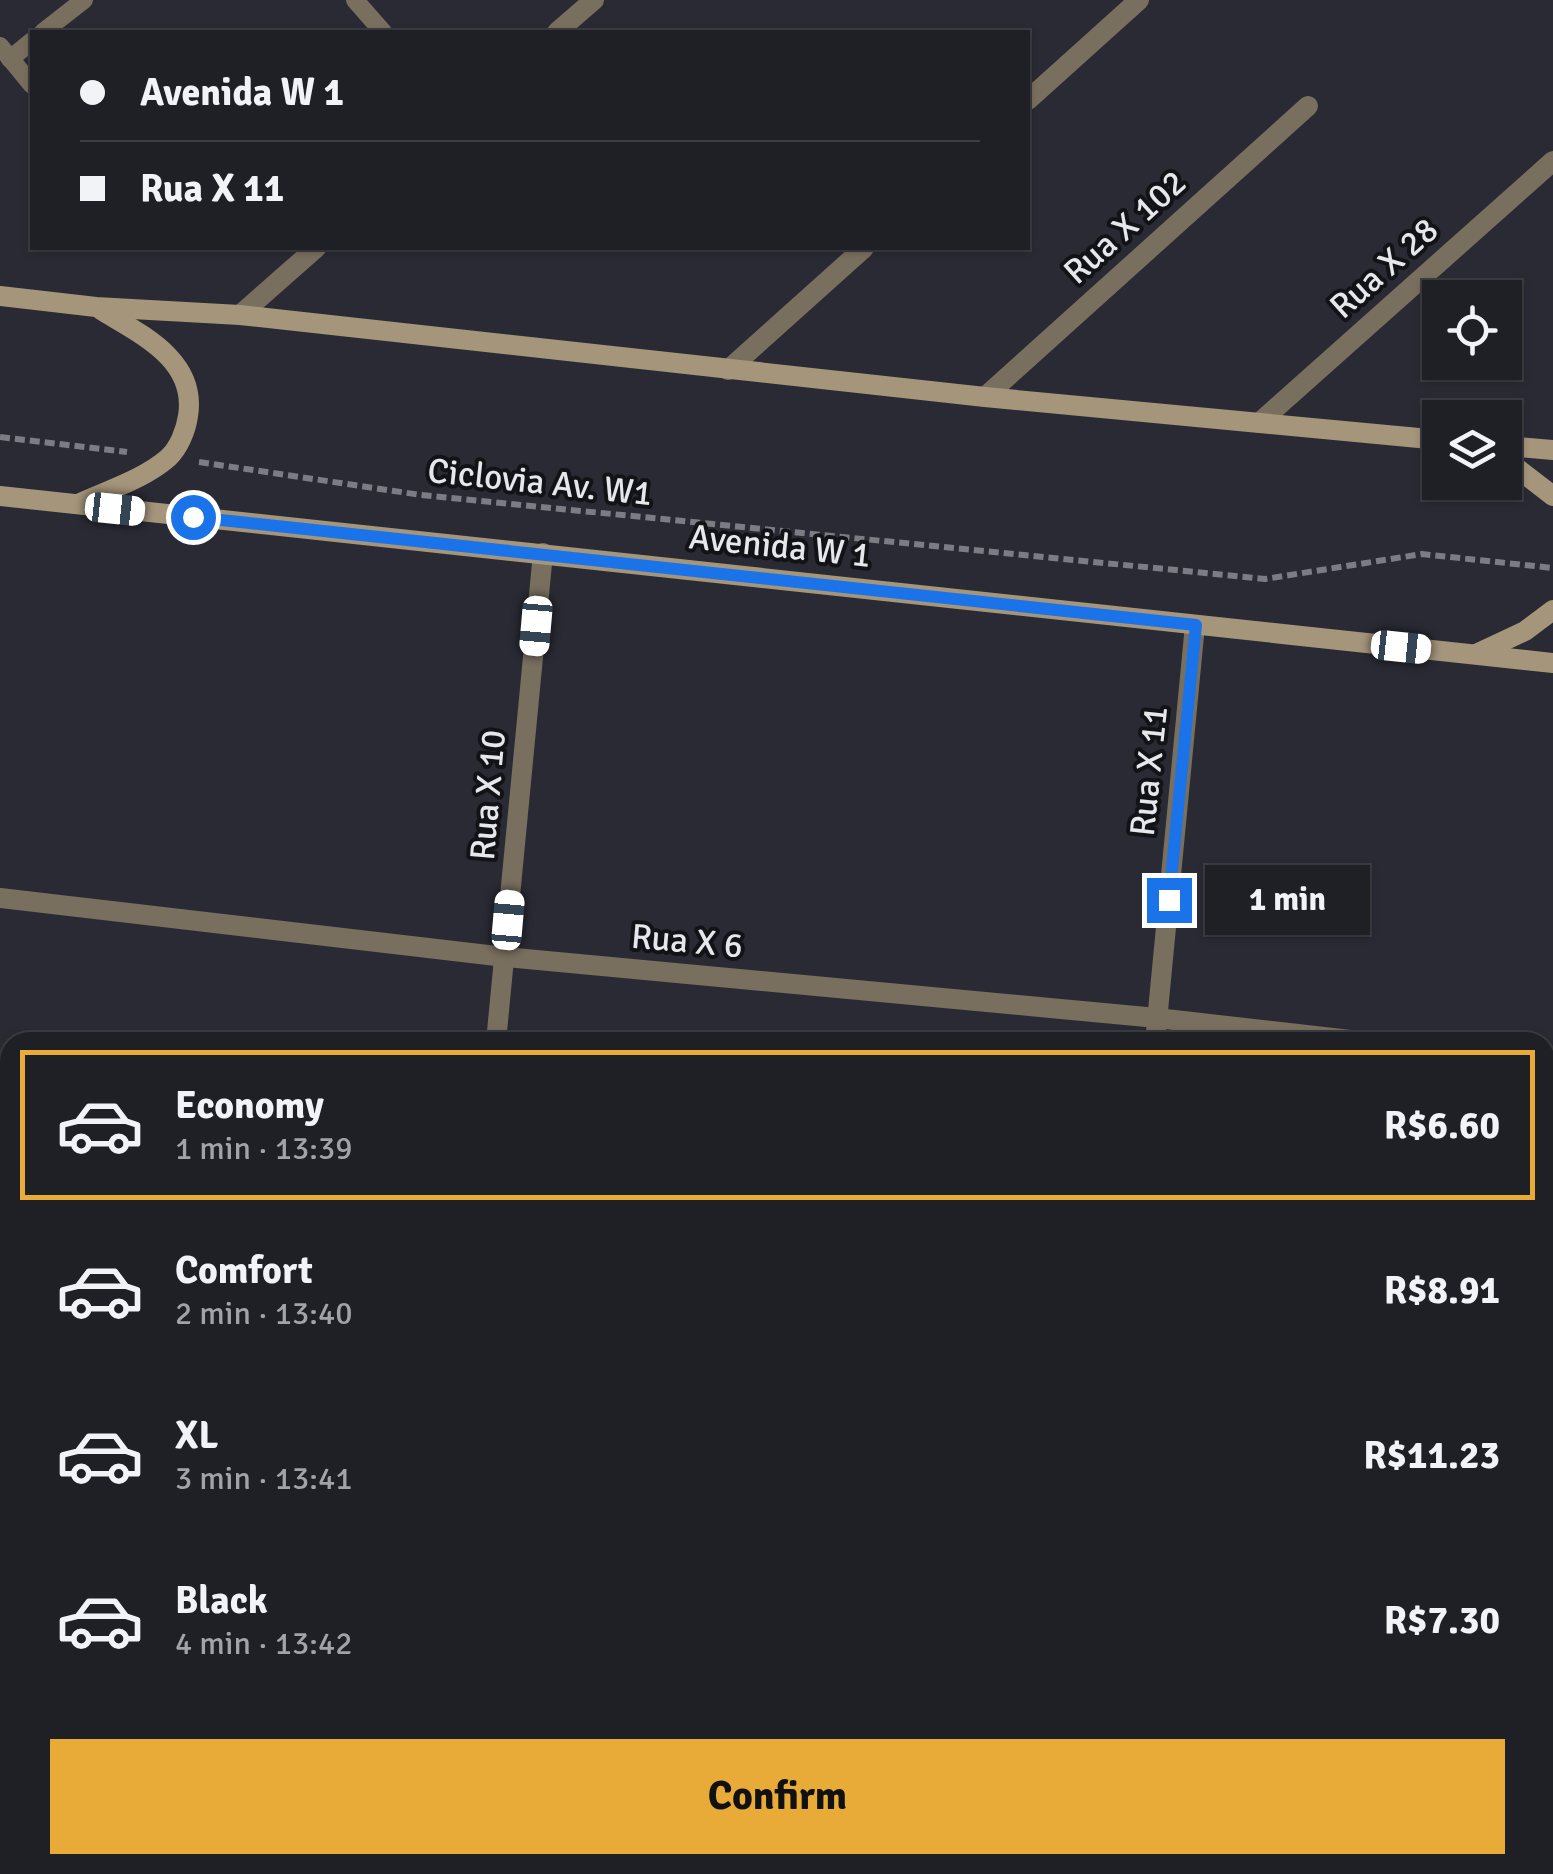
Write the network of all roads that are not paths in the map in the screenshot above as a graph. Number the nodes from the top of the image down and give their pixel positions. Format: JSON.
{"nodes":[{"id":1,"x":84,"y":0,"type":"edge"},
{"id":2,"x":355,"y":0,"type":"edge"},
{"id":3,"x":594,"y":0,"type":"edge"},
{"id":4,"x":1138,"y":0,"type":"edge"},
{"id":5,"x":46,"y":30,"type":"edge"},
{"id":6,"x":381,"y":30,"type":"edge"},
{"id":7,"x":559,"y":30,"type":"edge"},
{"id":8,"x":30,"y":42,"type":"edge"},
{"id":9,"x":5,"y":52,"type":"edge"},
{"id":10,"x":30,"y":82,"type":"edge"},
{"id":11,"x":1030,"y":98,"type":"edge"},
{"id":12,"x":1308,"y":106,"type":"dead end"},
{"id":13,"x":1553,"y":161,"type":"edge"},
{"id":14,"x":314,"y":250,"type":"edge"},
{"id":15,"x":862,"y":250,"type":"edge"},
{"id":16,"x":0,"y":296,"type":"edge"},
{"id":17,"x":96,"y":308,"type":"junction"},
{"id":18,"x":240,"y":315,"type":"junction"},
{"id":19,"x":728,"y":370,"type":"junction"},
{"id":20,"x":985,"y":397,"type":"junction"},
{"id":21,"x":1259,"y":423,"type":"junction"},
{"id":22,"x":1422,"y":438,"type":"edge"},
{"id":23,"x":1522,"y":447,"type":"edge"},
{"id":24,"x":1553,"y":450,"type":"edge"},
{"id":25,"x":1522,"y":472,"type":"edge"},
{"id":26,"x":0,"y":496,"type":"edge"},
{"id":27,"x":1553,"y":496,"type":"edge"},
{"id":28,"x":76,"y":505,"type":"junction"},
{"id":29,"x":543,"y":553,"type":"junction"},
{"id":30,"x":1553,"y":610,"type":"edge"},
{"id":31,"x":1196,"y":625,"type":"junction"},
{"id":32,"x":1474,"y":654,"type":"junction"},
{"id":33,"x":1553,"y":663,"type":"edge"},
{"id":34,"x":0,"y":898,"type":"edge"},
{"id":35,"x":505,"y":957,"type":"junction"},
{"id":36,"x":1157,"y":1018,"type":"junction"},
{"id":37,"x":497,"y":1032,"type":"edge"},
{"id":38,"x":1156,"y":1032,"type":"edge"},
{"id":39,"x":1280,"y":1032,"type":"edge"}],
"edges":[{"from":1,"to":5,"type":"lane"},
{"from":2,"to":6,"type":"lane"},
{"from":3,"to":7,"type":"street"},
{"from":4,"to":11,"type":"street"},
{"from":8,"to":9,"type":"lane"},
{"from":9,"to":10,"type":"lane"},
{"from":12,"to":20,"type":"street","name":"Rua X 102"},
{"from":13,"to":21,"type":"street","name":"Rua X 28"},
{"from":14,"to":18,"type":"street"},
{"from":15,"to":19,"type":"street"},
{"from":16,"to":17,"type":"main road"},
{"from":17,"to":18,"type":"main road"},
{"from":17,"to":28,"type":"main road"},
{"from":18,"to":19,"type":"main road"},
{"from":19,"to":20,"type":"main road"},
{"from":20,"to":21,"type":"main road"},
{"from":21,"to":22,"type":"main road"},
{"from":23,"to":24,"type":"main road"},
{"from":25,"to":27,"type":"main road"},
{"from":26,"to":28,"type":"main road","name":"Avenida W 1"},
{"from":28,"to":29,"type":"main road","name":"Avenida W 1"},
{"from":29,"to":31,"type":"main road","name":"Avenida W 1"},
{"from":29,"to":35,"type":"street","name":"Rua X 10"},
{"from":30,"to":32,"type":"main road"},
{"from":31,"to":32,"type":"main road","name":"Avenida W 1"},
{"from":31,"to":36,"type":"street","name":"Rua X 11"},
{"from":32,"to":33,"type":"main road","name":"Avenida W 1"},
{"from":34,"to":35,"type":"street","name":"Rua X 6"},
{"from":35,"to":36,"type":"street","name":"Rua X 6"},
{"from":35,"to":37,"type":"street","name":"Rua X 10"},
{"from":36,"to":38,"type":"street","name":"Rua X 11"},
{"from":36,"to":39,"type":"street","name":"Rua X 6"}]}
